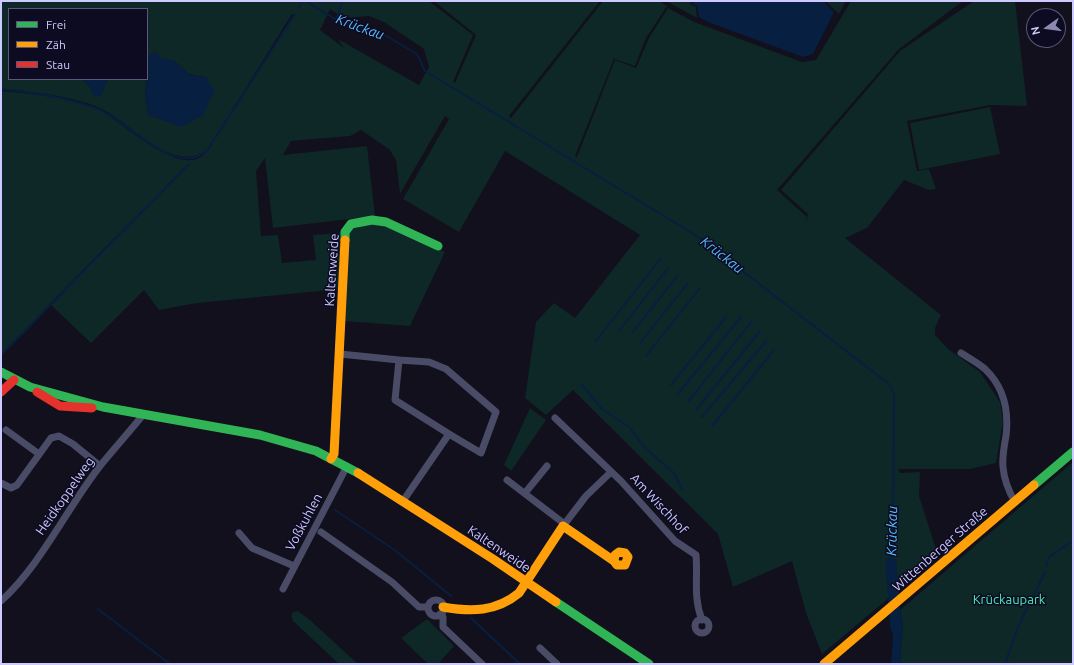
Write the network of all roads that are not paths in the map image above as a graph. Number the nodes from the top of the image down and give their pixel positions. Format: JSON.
{"nodes":[{"id":1,"x":438,"y":246,"type":"dead end"},
{"id":2,"x":962,"y":353,"type":"dead end"},
{"id":3,"x":340,"y":354,"type":"junction"},
{"id":4,"x":399,"y":360,"type":"junction"},
{"id":5,"x":2,"y":374,"type":"edge"},
{"id":6,"x":14,"y":380,"type":"junction"},
{"id":7,"x":1,"y":392,"type":"edge"},
{"id":8,"x":143,"y":414,"type":"junction"},
{"id":9,"x":555,"y":418,"type":"dead end"},
{"id":10,"x":6,"y":430,"type":"dead end"},
{"id":11,"x":449,"y":434,"type":"junction"},
{"id":12,"x":1073,"y":452,"type":"edge"},
{"id":13,"x":39,"y":454,"type":"junction"},
{"id":14,"x":332,"y":458,"type":"junction"},
{"id":15,"x":100,"y":466,"type":"junction"},
{"id":16,"x":347,"y":466,"type":"junction"},
{"id":17,"x":547,"y":466,"type":"dead end"},
{"id":18,"x":611,"y":472,"type":"junction"},
{"id":19,"x":507,"y":480,"type":"dead end"},
{"id":20,"x":2,"y":486,"type":"edge"},
{"id":21,"x":525,"y":493,"type":"junction"},
{"id":22,"x":402,"y":501,"type":"junction"},
{"id":23,"x":1015,"y":502,"type":"junction"},
{"id":24,"x":563,"y":526,"type":"junction"},
{"id":25,"x":321,"y":532,"type":"dead end"},
{"id":26,"x":239,"y":533,"type":"dead end"},
{"id":27,"x":614,"y":561,"type":"dead end"},
{"id":28,"x":294,"y":566,"type":"junction"},
{"id":29,"x":526,"y":582,"type":"junction"},
{"id":30,"x":283,"y":589,"type":"dead end"},
{"id":31,"x":1,"y":593,"type":"edge"},
{"id":32,"x":10,"y":594,"type":"junction"},
{"id":33,"x":1,"y":601,"type":"edge"},
{"id":34,"x":428,"y":607,"type":"junction"},
{"id":35,"x":442,"y":611,"type":"junction"},
{"id":36,"x":702,"y":620,"type":"dead end"},
{"id":37,"x":540,"y":648,"type":"dead end"},
{"id":38,"x":482,"y":664,"type":"edge"},
{"id":39,"x":557,"y":664,"type":"edge"},
{"id":40,"x":649,"y":664,"type":"edge"},
{"id":41,"x":824,"y":664,"type":"edge"}],
"edges":[{"from":1,"to":3,"type":"main road","name":"Kaltenweide"},
{"from":2,"to":23,"type":"street"},
{"from":3,"to":4,"type":"street"},
{"from":3,"to":14,"type":"main road","name":"Kaltenweide"},
{"from":4,"to":11,"type":"street"},
{"from":4,"to":11,"type":"street"},
{"from":5,"to":6,"type":"main road","name":"Kaltenweide"},
{"from":6,"to":7,"type":"main road"},
{"from":6,"to":8,"type":"main road","name":"Kaltenweide"},
{"from":8,"to":14,"type":"main road","name":"Kaltenweide"},
{"from":8,"to":15,"type":"street","name":"Heidkoppelweg"},
{"from":9,"to":18,"type":"street","name":"Am Wischhof"},
{"from":10,"to":13,"type":"street"},
{"from":11,"to":22,"type":"street"},
{"from":12,"to":23,"type":"main road","name":"Wittenberger Straße"},
{"from":13,"to":15,"type":"street"},
{"from":13,"to":20,"type":"street"},
{"from":14,"to":16,"type":"main road","name":"Kaltenweide"},
{"from":15,"to":32,"type":"street","name":"Heidkoppelweg"},
{"from":16,"to":22,"type":"main road","name":"Kaltenweide"},
{"from":16,"to":28,"type":"street","name":"Voßkuhlen"},
{"from":17,"to":21,"type":"street"},
{"from":18,"to":24,"type":"street","name":"Am Wischhof"},
{"from":18,"to":36,"type":"street","name":"Am Wischhof"},
{"from":19,"to":21,"type":"street"},
{"from":21,"to":24,"type":"street"},
{"from":22,"to":29,"type":"main road","name":"Kaltenweide"},
{"from":23,"to":41,"type":"main road","name":"Wittenberger Straße"},
{"from":24,"to":27,"type":"main road"},
{"from":24,"to":29,"type":"main road"},
{"from":25,"to":34,"type":"street"},
{"from":26,"to":28,"type":"street"},
{"from":28,"to":30,"type":"street","name":"Voßkuhlen"},
{"from":29,"to":35,"type":"main road"},
{"from":29,"to":40,"type":"main road","name":"Kaltenweide"},
{"from":31,"to":32,"type":"street"},
{"from":32,"to":33,"type":"street","name":"Heidkoppelweg"},
{"from":34,"to":35,"type":"street"},
{"from":34,"to":35,"type":"street"},
{"from":35,"to":38,"type":"street"},
{"from":37,"to":39,"type":"street"}]}
